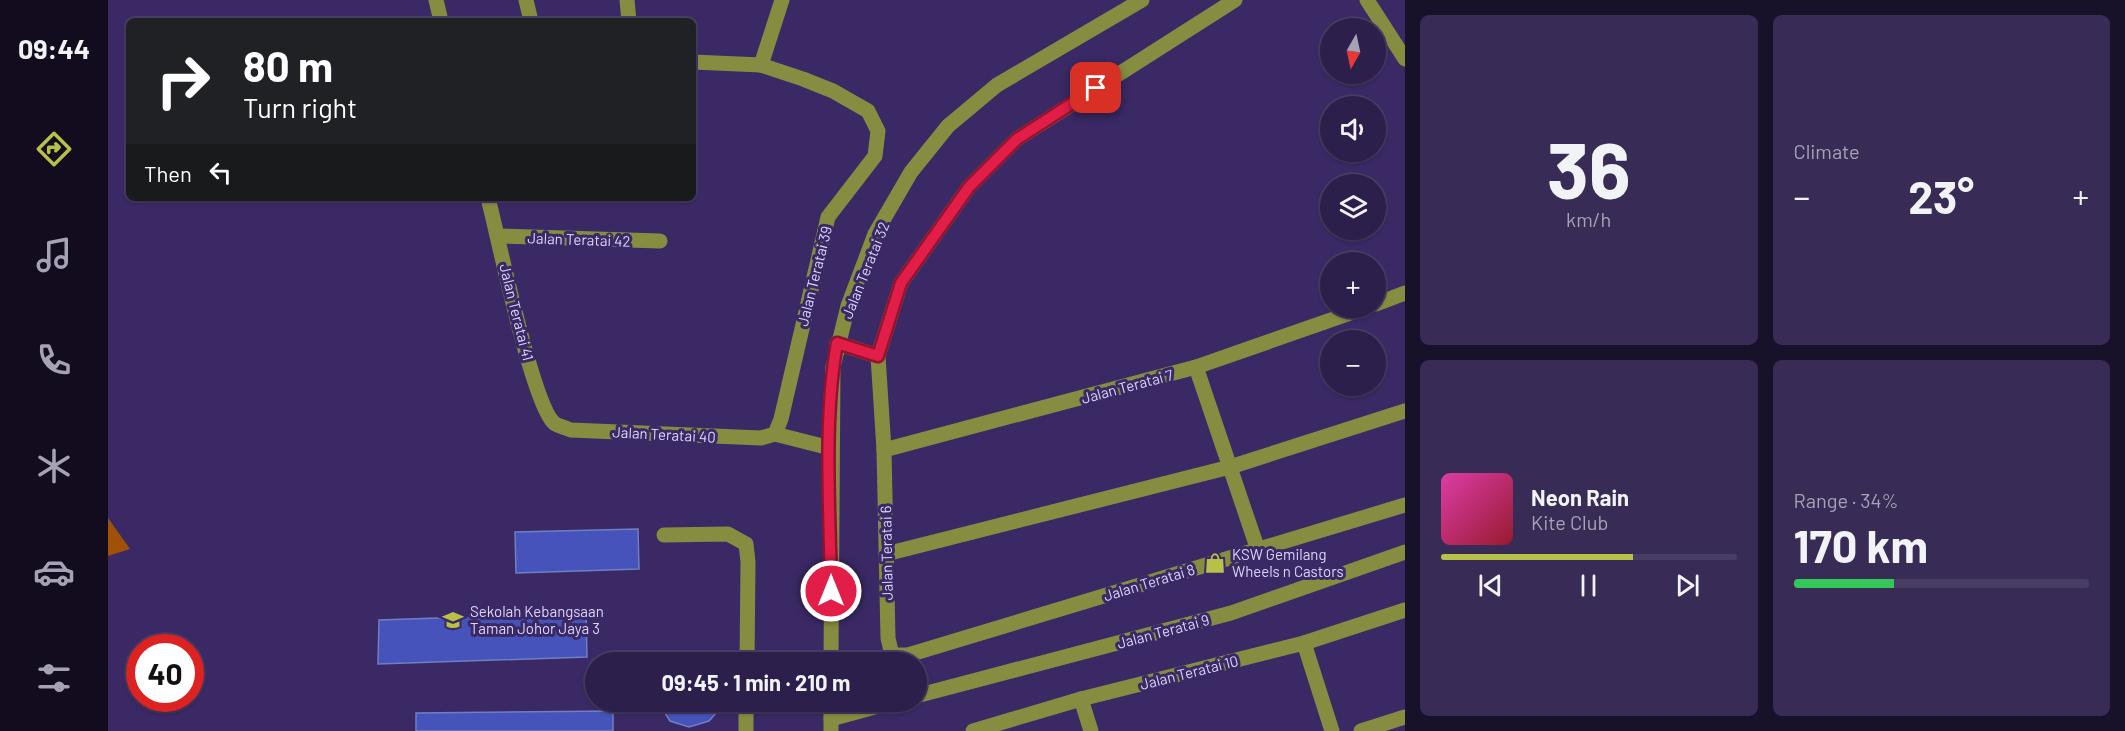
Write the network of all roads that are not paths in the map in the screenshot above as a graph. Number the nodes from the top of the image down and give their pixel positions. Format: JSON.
{"nodes":[{"id":1,"x":436,"y":0,"type":"edge"},
{"id":2,"x":526,"y":0,"type":"edge"},
{"id":3,"x":627,"y":0,"type":"edge"},
{"id":4,"x":782,"y":0,"type":"edge"},
{"id":5,"x":1142,"y":0,"type":"edge"},
{"id":6,"x":1235,"y":0,"type":"edge"},
{"id":7,"x":1367,"y":0,"type":"edge"},
{"id":8,"x":440,"y":18,"type":"edge"},
{"id":9,"x":530,"y":18,"type":"edge"},
{"id":10,"x":629,"y":18,"type":"edge"},
{"id":11,"x":1405,"y":59,"type":"edge"},
{"id":12,"x":696,"y":62,"type":"edge"},
{"id":13,"x":761,"y":65,"type":"junction"},
{"id":14,"x":489,"y":201,"type":"edge"},
{"id":15,"x":498,"y":236,"type":"junction"},
{"id":16,"x":660,"y":241,"type":"dead end"},
{"id":17,"x":1405,"y":293,"type":"edge"},
{"id":18,"x":1386,"y":300,"type":"edge"},
{"id":19,"x":1336,"y":318,"type":"edge"},
{"id":20,"x":837,"y":343,"type":"junction"},
{"id":21,"x":878,"y":356,"type":"junction"},
{"id":22,"x":1196,"y":367,"type":"junction"},
{"id":23,"x":1405,"y":411,"type":"edge"},
{"id":24,"x":554,"y":423,"type":"joint"},
{"id":25,"x":775,"y":434,"type":"junction"},
{"id":26,"x":830,"y":448,"type":"junction"},
{"id":27,"x":884,"y":450,"type":"junction"},
{"id":28,"x":1230,"y":467,"type":"junction"},
{"id":29,"x":1405,"y":505,"type":"edge"},
{"id":30,"x":664,"y":535,"type":"dead end"},
{"id":31,"x":1258,"y":550,"type":"junction"},
{"id":32,"x":1405,"y":552,"type":"edge"},
{"id":33,"x":886,"y":554,"type":"junction"},
{"id":34,"x":1405,"y":610,"type":"edge"},
{"id":35,"x":1304,"y":644,"type":"junction"},
{"id":36,"x":747,"y":652,"type":"edge"},
{"id":37,"x":831,"y":652,"type":"edge"},
{"id":38,"x":891,"y":652,"type":"edge"},
{"id":39,"x":918,"y":652,"type":"edge"},
{"id":40,"x":927,"y":693,"type":"edge"},
{"id":41,"x":1082,"y":699,"type":"junction"},
{"id":42,"x":746,"y":712,"type":"edge"},
{"id":43,"x":866,"y":712,"type":"edge"},
{"id":44,"x":1405,"y":717,"type":"edge"},
{"id":45,"x":831,"y":725,"type":"edge"},
{"id":46,"x":746,"y":731,"type":"edge"},
{"id":47,"x":973,"y":731,"type":"edge"},
{"id":48,"x":1091,"y":731,"type":"edge"},
{"id":49,"x":1332,"y":731,"type":"edge"},
{"id":50,"x":1361,"y":731,"type":"edge"}],
"edges":[{"from":1,"to":8,"type":"street"},
{"from":2,"to":9,"type":"street"},
{"from":3,"to":10,"type":"street"},
{"from":4,"to":13,"type":"street"},
{"from":5,"to":20,"type":"street","name":"Jalan Teratai 32"},
{"from":6,"to":21,"type":"street"},
{"from":7,"to":11,"type":"street"},
{"from":12,"to":13,"type":"street"},
{"from":13,"to":25,"type":"street","name":"Jalan Teratai 39"},
{"from":14,"to":15,"type":"street","name":"Jalan Teratai 41"},
{"from":15,"to":16,"type":"street","name":"Jalan Teratai 42"},
{"from":15,"to":24,"type":"street","name":"Jalan Teratai 41"},
{"from":17,"to":18,"type":"street"},
{"from":19,"to":22,"type":"street","name":"Jalan Teratai 7"},
{"from":20,"to":21,"type":"street"},
{"from":20,"to":26,"type":"street","name":"Jalan Teratai 32"},
{"from":21,"to":27,"type":"street","name":"Jalan Teratai 6"},
{"from":22,"to":27,"type":"street","name":"Jalan Teratai 7"},
{"from":22,"to":28,"type":"street"},
{"from":23,"to":28,"type":"street"},
{"from":24,"to":25,"type":"street","name":"Jalan Teratai 40"},
{"from":25,"to":26,"type":"street"},
{"from":26,"to":37,"type":"street","name":"Jalan Teratai 32"},
{"from":27,"to":33,"type":"street","name":"Jalan Teratai 6"},
{"from":28,"to":31,"type":"street"},
{"from":28,"to":33,"type":"street"},
{"from":29,"to":31,"type":"street","name":"Jalan Teratai 8"},
{"from":30,"to":36,"type":"street"},
{"from":31,"to":39,"type":"street","name":"Jalan Teratai 8"},
{"from":32,"to":40,"type":"street","name":"Jalan Teratai 9"},
{"from":33,"to":38,"type":"street","name":"Jalan Teratai 6"},
{"from":34,"to":35,"type":"street","name":"Jalan Teratai 10"},
{"from":35,"to":41,"type":"street","name":"Jalan Teratai 10"},
{"from":35,"to":49,"type":"street"},
{"from":41,"to":47,"type":"street","name":"Jalan Teratai 10"},
{"from":41,"to":48,"type":"street"},
{"from":42,"to":46,"type":"street"},
{"from":43,"to":45,"type":"street"},
{"from":44,"to":50,"type":"street"}]}
